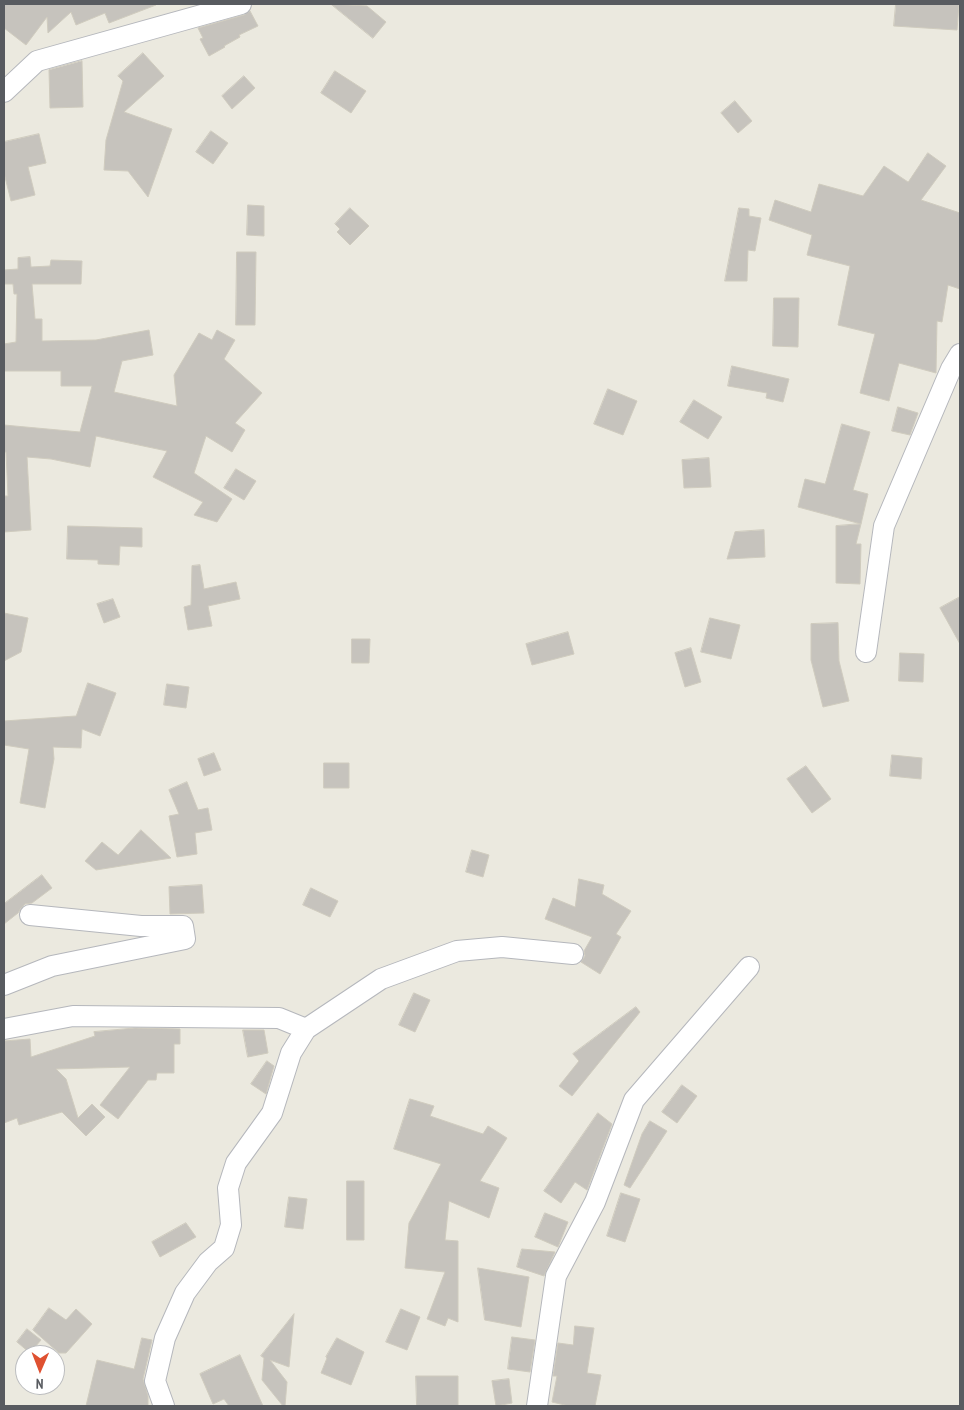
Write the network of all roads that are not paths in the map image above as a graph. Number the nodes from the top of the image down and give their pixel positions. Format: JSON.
{"nodes":[{"id":1,"x":241,"y":4,"type":"edge"},
{"id":2,"x":4,"y":92,"type":"edge"},
{"id":3,"x":960,"y":354,"type":"edge"},
{"id":4,"x":866,"y":652,"type":"dead end"},
{"id":5,"x":30,"y":915,"type":"dead end"},
{"id":6,"x":573,"y":954,"type":"dead end"},
{"id":7,"x":749,"y":967,"type":"dead end"},
{"id":8,"x":4,"y":985,"type":"edge"},
{"id":9,"x":4,"y":1028,"type":"edge"},
{"id":10,"x":306,"y":1029,"type":"junction"},
{"id":11,"x":164,"y":1406,"type":"edge"},
{"id":12,"x":537,"y":1406,"type":"edge"}],
"edges":[{"from":1,"to":2,"type":"street"},
{"from":3,"to":4,"type":"street"},
{"from":5,"to":8,"type":"street"},
{"from":6,"to":10,"type":"street"},
{"from":7,"to":12,"type":"street"},
{"from":9,"to":10,"type":"street"},
{"from":10,"to":11,"type":"street"}]}
